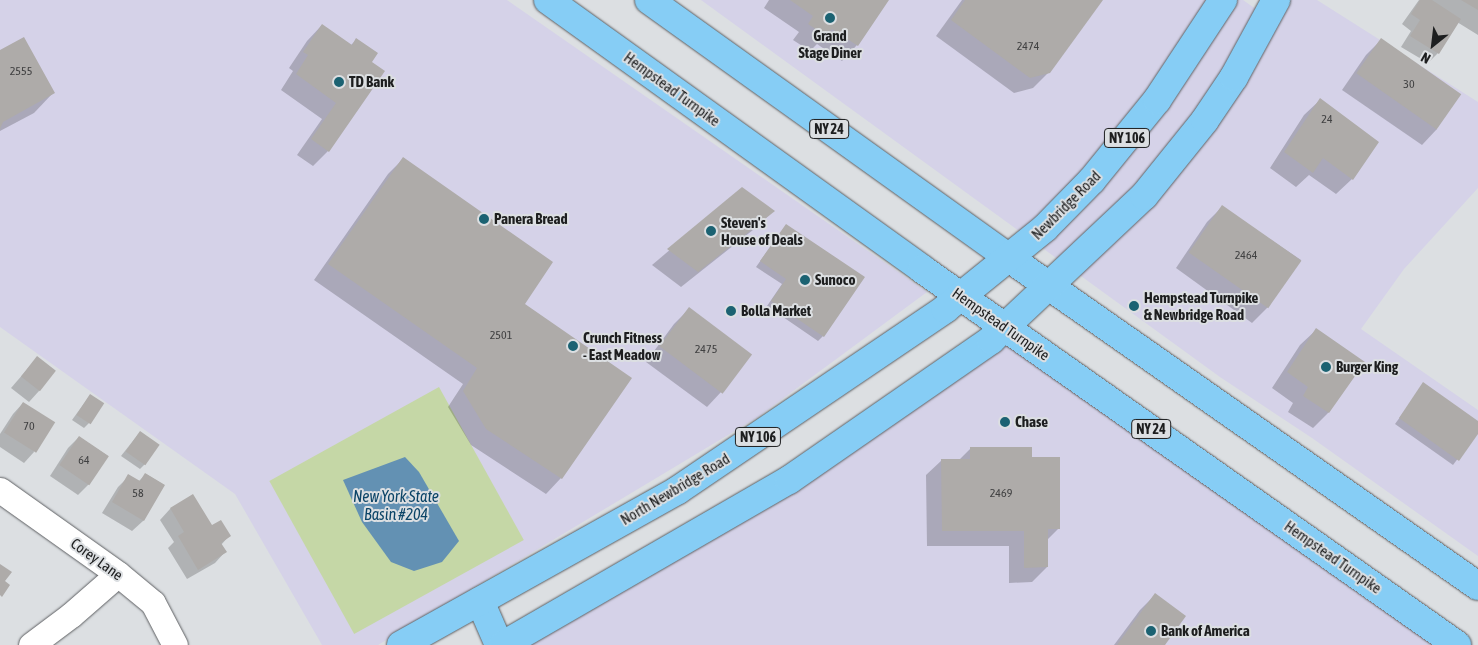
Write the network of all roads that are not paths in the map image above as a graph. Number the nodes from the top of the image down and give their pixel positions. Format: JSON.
{"nodes":[{"id":1,"x":548,"y":0,"type":"edge"},
{"id":2,"x":649,"y":0,"type":"edge"},
{"id":3,"x":1224,"y":0,"type":"edge"},
{"id":4,"x":1276,"y":0,"type":"edge"},
{"id":5,"x":1009,"y":258,"type":"junction"},
{"id":6,"x":1050,"y":287,"type":"junction"},
{"id":7,"x":960,"y":296,"type":"junction"},
{"id":8,"x":1006,"y":328,"type":"junction"},
{"id":9,"x":0,"y":490,"type":"edge"},
{"id":10,"x":118,"y":574,"type":"junction"},
{"id":11,"x":1478,"y":586,"type":"edge"},
{"id":12,"x":480,"y":601,"type":"junction"},
{"id":13,"x":31,"y":645,"type":"edge"},
{"id":14,"x":175,"y":645,"type":"edge"},
{"id":15,"x":401,"y":645,"type":"edge"},
{"id":16,"x":499,"y":645,"type":"edge"},
{"id":17,"x":504,"y":645,"type":"edge"},
{"id":18,"x":1457,"y":645,"type":"edge"}],
"edges":[{"from":1,"to":7,"type":"main road","name":"Hempstead Turnpike","number":"NY 24"},
{"from":2,"to":5,"type":"main road","number":"NY 24"},
{"from":3,"to":5,"type":"main road","name":"Newbridge Road","number":"NY 106"},
{"from":4,"to":6,"type":"main road"},
{"from":5,"to":6,"type":"main road","number":"NY 24"},
{"from":5,"to":7,"type":"main road","name":"Newbridge Road","number":"NY 106"},
{"from":6,"to":8,"type":"main road"},
{"from":6,"to":11,"type":"main road","number":"NY 24"},
{"from":7,"to":8,"type":"main road","name":"Hempstead Turnpike","number":"NY 24"},
{"from":7,"to":12,"type":"main road","name":"North Newbridge Road","number":"NY 106"},
{"from":8,"to":17,"type":"main road"},
{"from":8,"to":18,"type":"main road","name":"Hempstead Turnpike","number":"NY 24"},
{"from":9,"to":10,"type":"street","name":"Corey Lane"},
{"from":10,"to":13,"type":"street"},
{"from":10,"to":14,"type":"street","name":"Corey Lane"},
{"from":12,"to":15,"type":"main road","name":"North Newbridge Road","number":"NY 106"},
{"from":12,"to":16,"type":"main road"}]}
